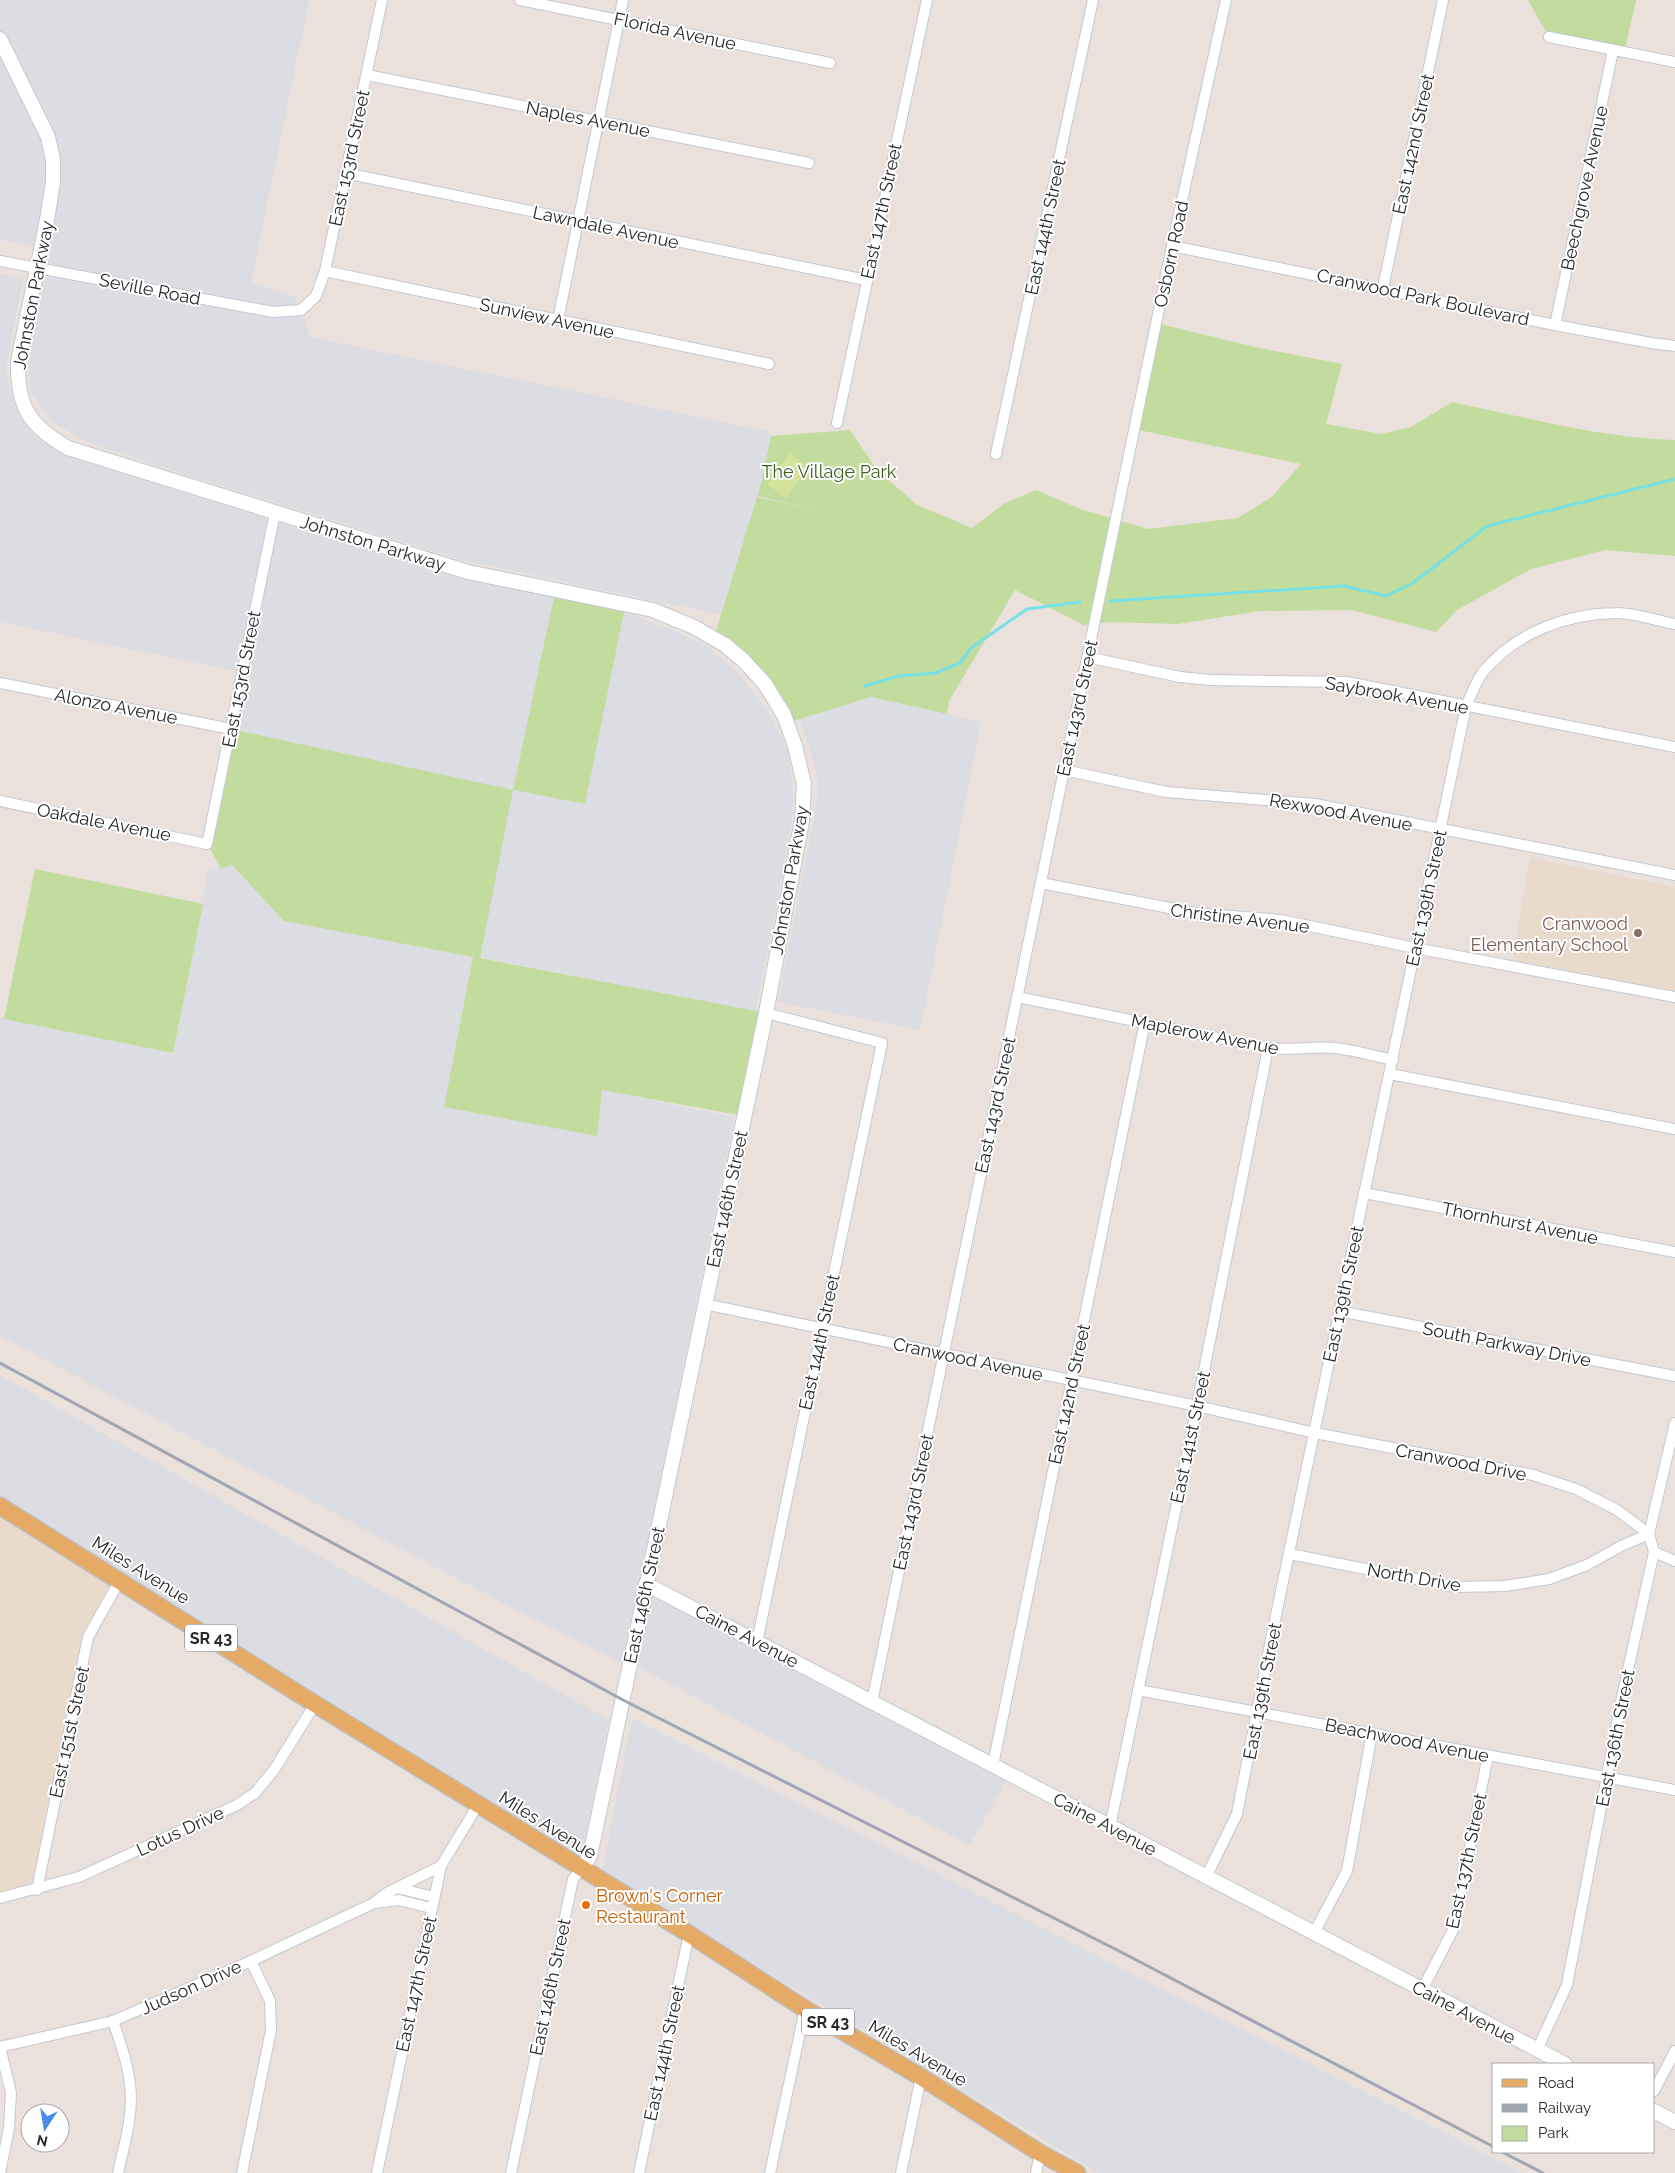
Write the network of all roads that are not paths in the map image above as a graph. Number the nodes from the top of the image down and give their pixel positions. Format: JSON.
{"nodes":[{"id":1,"x":382,"y":0,"type":"edge"},
{"id":2,"x":520,"y":0,"type":"edge"},
{"id":3,"x":623,"y":0,"type":"edge"},
{"id":4,"x":927,"y":0,"type":"edge"},
{"id":5,"x":1093,"y":0,"type":"edge"},
{"id":6,"x":1226,"y":0,"type":"edge"},
{"id":7,"x":1443,"y":0,"type":"edge"},
{"id":8,"x":619,"y":20,"type":"junction"},
{"id":9,"x":1549,"y":37,"type":"dead end"},
{"id":10,"x":0,"y":39,"type":"edge"},
{"id":11,"x":1613,"y":51,"type":"junction"},
{"id":12,"x":1675,"y":62,"type":"edge"},
{"id":13,"x":830,"y":63,"type":"dead end"},
{"id":14,"x":366,"y":75,"type":"junction"},
{"id":15,"x":598,"y":121,"type":"junction"},
{"id":16,"x":808,"y":163,"type":"dead end"},
{"id":17,"x":346,"y":173,"type":"junction"},
{"id":18,"x":578,"y":221,"type":"junction"},
{"id":19,"x":1172,"y":246,"type":"junction"},
{"id":20,"x":0,"y":261,"type":"edge"},
{"id":21,"x":37,"y":268,"type":"junction"},
{"id":22,"x":325,"y":271,"type":"junction"},
{"id":23,"x":866,"y":280,"type":"junction"},
{"id":24,"x":1383,"y":288,"type":"junction"},
{"id":25,"x":301,"y":310,"type":"joint"},
{"id":26,"x":558,"y":320,"type":"junction"},
{"id":27,"x":1555,"y":325,"type":"junction"},
{"id":28,"x":1675,"y":346,"type":"edge"},
{"id":29,"x":769,"y":364,"type":"dead end"},
{"id":30,"x":837,"y":423,"type":"dead end"},
{"id":31,"x":996,"y":454,"type":"dead end"},
{"id":32,"x":1118,"y":508,"type":"joint"},
{"id":33,"x":275,"y":513,"type":"junction"},
{"id":34,"x":1675,"y":624,"type":"edge"},
{"id":35,"x":1087,"y":657,"type":"junction"},
{"id":36,"x":0,"y":683,"type":"edge"},
{"id":37,"x":1466,"y":706,"type":"junction"},
{"id":38,"x":231,"y":729,"type":"junction"},
{"id":39,"x":1675,"y":747,"type":"edge"},
{"id":40,"x":1064,"y":770,"type":"junction"},
{"id":41,"x":0,"y":801,"type":"edge"},
{"id":42,"x":1440,"y":830,"type":"junction"},
{"id":43,"x":207,"y":844,"type":"joint"},
{"id":44,"x":1675,"y":875,"type":"edge"},
{"id":45,"x":1041,"y":883,"type":"junction"},
{"id":46,"x":1415,"y":948,"type":"junction"},
{"id":47,"x":1017,"y":996,"type":"junction"},
{"id":48,"x":1675,"y":997,"type":"edge"},
{"id":49,"x":766,"y":1013,"type":"junction"},
{"id":50,"x":1145,"y":1022,"type":"junction"},
{"id":51,"x":1268,"y":1048,"type":"junction"},
{"id":52,"x":1393,"y":1060,"type":"junction"},
{"id":53,"x":1390,"y":1074,"type":"junction"},
{"id":54,"x":1675,"y":1129,"type":"edge"},
{"id":55,"x":1364,"y":1193,"type":"junction"},
{"id":56,"x":1675,"y":1252,"type":"edge"},
{"id":57,"x":704,"y":1304,"type":"junction"},
{"id":58,"x":1339,"y":1311,"type":"junction"},
{"id":59,"x":822,"y":1328,"type":"junction"},
{"id":60,"x":944,"y":1354,"type":"junction"},
{"id":61,"x":1675,"y":1376,"type":"edge"},
{"id":62,"x":1072,"y":1382,"type":"junction"},
{"id":63,"x":1197,"y":1406,"type":"junction"},
{"id":64,"x":1261,"y":1420,"type":"joint"},
{"id":65,"x":1675,"y":1423,"type":"edge"},
{"id":66,"x":1315,"y":1433,"type":"junction"},
{"id":67,"x":0,"y":1506,"type":"edge"},
{"id":68,"x":1649,"y":1534,"type":"junction"},
{"id":69,"x":1654,"y":1552,"type":"junction"},
{"id":70,"x":1290,"y":1554,"type":"junction"},
{"id":71,"x":1675,"y":1561,"type":"edge"},
{"id":72,"x":120,"y":1580,"type":"junction"},
{"id":73,"x":646,"y":1584,"type":"junction"},
{"id":74,"x":757,"y":1642,"type":"junction"},
{"id":75,"x":1138,"y":1690,"type":"junction"},
{"id":76,"x":872,"y":1702,"type":"junction"},
{"id":77,"x":315,"y":1704,"type":"junction"},
{"id":78,"x":1257,"y":1711,"type":"junction"},
{"id":79,"x":1372,"y":1733,"type":"junction"},
{"id":80,"x":1488,"y":1755,"type":"junction"},
{"id":81,"x":993,"y":1765,"type":"junction"},
{"id":82,"x":1606,"y":1778,"type":"junction"},
{"id":83,"x":1675,"y":1790,"type":"edge"},
{"id":84,"x":478,"y":1805,"type":"junction"},
{"id":85,"x":1110,"y":1826,"type":"junction"},
{"id":86,"x":441,"y":1866,"type":"junction"},
{"id":87,"x":581,"y":1869,"type":"junction"},
{"id":88,"x":1206,"y":1877,"type":"junction"},
{"id":89,"x":397,"y":1888,"type":"junction"},
{"id":90,"x":37,"y":1890,"type":"junction"},
{"id":91,"x":434,"y":1897,"type":"junction"},
{"id":92,"x":0,"y":1898,"type":"edge"},
{"id":93,"x":374,"y":1903,"type":"junction"},
{"id":94,"x":431,"y":1908,"type":"junction"},
{"id":95,"x":1314,"y":1933,"type":"junction"},
{"id":96,"x":689,"y":1934,"type":"junction"},
{"id":97,"x":251,"y":1961,"type":"junction"},
{"id":98,"x":1422,"y":1990,"type":"junction"},
{"id":99,"x":805,"y":2009,"type":"junction"},
{"id":100,"x":113,"y":2021,"type":"junction"},
{"id":101,"x":0,"y":2047,"type":"edge"},
{"id":102,"x":1537,"y":2050,"type":"junction"},
{"id":103,"x":1675,"y":2051,"type":"edge"},
{"id":104,"x":1563,"y":2063,"type":"edge"},
{"id":105,"x":921,"y":2077,"type":"junction"},
{"id":106,"x":1655,"y":2089,"type":"edge"},
{"id":107,"x":1655,"y":2112,"type":"edge"},
{"id":108,"x":1675,"y":2122,"type":"edge"},
{"id":109,"x":1040,"y":2153,"type":"junction"},
{"id":110,"x":0,"y":2173,"type":"edge"},
{"id":111,"x":118,"y":2173,"type":"edge"},
{"id":112,"x":242,"y":2173,"type":"edge"},
{"id":113,"x":377,"y":2173,"type":"edge"},
{"id":114,"x":511,"y":2173,"type":"edge"},
{"id":115,"x":639,"y":2173,"type":"edge"},
{"id":116,"x":770,"y":2173,"type":"edge"},
{"id":117,"x":901,"y":2173,"type":"edge"},
{"id":118,"x":1036,"y":2173,"type":"edge"},
{"id":119,"x":1077,"y":2173,"type":"edge"}],
"edges":[{"from":1,"to":14,"type":"street","name":"East 153rd Street"},
{"from":2,"to":8,"type":"street","name":"Florida Avenue"},
{"from":3,"to":8,"type":"street"},
{"from":4,"to":23,"type":"street","name":"East 147th Street"},
{"from":5,"to":31,"type":"street","name":"East 144th Street"},
{"from":6,"to":19,"type":"street","name":"Osborn Road"},
{"from":7,"to":24,"type":"street","name":"East 142nd Street"},
{"from":8,"to":13,"type":"street","name":"Florida Avenue"},
{"from":8,"to":15,"type":"street"},
{"from":9,"to":11,"type":"street"},
{"from":10,"to":21,"type":"street","name":"Johnston Parkway"},
{"from":11,"to":12,"type":"street"},
{"from":11,"to":27,"type":"street","name":"Beechgrove Avenue"},
{"from":14,"to":15,"type":"street","name":"Naples Avenue"},
{"from":14,"to":17,"type":"street","name":"East 153rd Street"},
{"from":15,"to":16,"type":"street","name":"Naples Avenue"},
{"from":15,"to":18,"type":"street"},
{"from":17,"to":18,"type":"street","name":"Lawndale Avenue"},
{"from":17,"to":22,"type":"street","name":"East 153rd Street"},
{"from":18,"to":23,"type":"street","name":"Lawndale Avenue"},
{"from":18,"to":26,"type":"street"},
{"from":19,"to":24,"type":"street","name":"Cranwood Park Boulevard"},
{"from":19,"to":32,"type":"street","name":"Osborn Road"},
{"from":20,"to":21,"type":"street","name":"Seville Road"},
{"from":21,"to":25,"type":"street","name":"Seville Road"},
{"from":21,"to":33,"type":"street","name":"Johnston Parkway"},
{"from":22,"to":25,"type":"street","name":"East 153rd Street"},
{"from":22,"to":26,"type":"street","name":"Sunview Avenue"},
{"from":23,"to":30,"type":"street","name":"East 147th Street"},
{"from":24,"to":27,"type":"street","name":"Cranwood Park Boulevard"},
{"from":26,"to":29,"type":"street","name":"Sunview Avenue"},
{"from":27,"to":28,"type":"street","name":"Cranwood Park Boulevard"},
{"from":32,"to":35,"type":"street","name":"East 143rd Street"},
{"from":33,"to":38,"type":"street","name":"East 153rd Street"},
{"from":33,"to":49,"type":"street","name":"Johnston Parkway"},
{"from":34,"to":37,"type":"street","name":"East 139th Street"},
{"from":35,"to":37,"type":"street","name":"Saybrook Avenue"},
{"from":35,"to":40,"type":"street","name":"East 143rd Street"},
{"from":36,"to":38,"type":"street","name":"Alonzo Avenue"},
{"from":37,"to":39,"type":"street","name":"Saybrook Avenue"},
{"from":37,"to":42,"type":"street","name":"East 139th Street"},
{"from":38,"to":43,"type":"street","name":"East 153rd Street"},
{"from":40,"to":42,"type":"street","name":"Rexwood Avenue"},
{"from":40,"to":45,"type":"street","name":"East 143rd Street"},
{"from":41,"to":43,"type":"street","name":"Oakdale Avenue"},
{"from":42,"to":44,"type":"street","name":"Rexwood Avenue"},
{"from":42,"to":46,"type":"street","name":"East 139th Street"},
{"from":45,"to":46,"type":"street","name":"Christine Avenue"},
{"from":45,"to":47,"type":"street","name":"East 143rd Street"},
{"from":46,"to":48,"type":"street","name":"Christine Avenue"},
{"from":46,"to":52,"type":"street","name":"East 139th Street"},
{"from":47,"to":50,"type":"street","name":"Maplerow Avenue"},
{"from":47,"to":60,"type":"street","name":"East 143rd Street"},
{"from":49,"to":57,"type":"street","name":"East 146th Street"},
{"from":49,"to":59,"type":"street","name":"East 144th Street"},
{"from":50,"to":51,"type":"street","name":"Maplerow Avenue"},
{"from":50,"to":62,"type":"street","name":"East 142nd Street"},
{"from":51,"to":52,"type":"street","name":"Maplerow Avenue"},
{"from":51,"to":63,"type":"street","name":"East 141st Street"},
{"from":52,"to":53,"type":"street","name":"East 139th Street"},
{"from":53,"to":54,"type":"street"},
{"from":53,"to":55,"type":"street","name":"East 139th Street"},
{"from":55,"to":56,"type":"street","name":"Thornhurst Avenue"},
{"from":55,"to":58,"type":"street","name":"East 139th Street"},
{"from":57,"to":59,"type":"street","name":"Cranwood Avenue"},
{"from":57,"to":73,"type":"street","name":"East 146th Street"},
{"from":58,"to":61,"type":"street","name":"South Parkway Drive"},
{"from":58,"to":66,"type":"street","name":"East 139th Street"},
{"from":59,"to":60,"type":"street","name":"Cranwood Avenue"},
{"from":59,"to":74,"type":"street","name":"East 144th Street"},
{"from":60,"to":62,"type":"street","name":"Cranwood Avenue"},
{"from":60,"to":76,"type":"street","name":"East 143rd Street"},
{"from":62,"to":63,"type":"street","name":"Cranwood Avenue"},
{"from":62,"to":81,"type":"street","name":"East 142nd Street"},
{"from":63,"to":64,"type":"street","name":"Cranwood Avenue"},
{"from":63,"to":75,"type":"street","name":"East 141st Street"},
{"from":64,"to":66,"type":"street","name":"Cranwood Drive"},
{"from":65,"to":68,"type":"street","name":"East 136th Street"},
{"from":66,"to":68,"type":"street","name":"Cranwood Drive"},
{"from":66,"to":70,"type":"street","name":"East 139th Street"},
{"from":67,"to":72,"type":"main road","name":"Miles Avenue","number":"SR 43"},
{"from":68,"to":69,"type":"street","name":"East 136th Street"},
{"from":68,"to":70,"type":"street","name":"North Drive"},
{"from":69,"to":71,"type":"street"},
{"from":69,"to":82,"type":"street","name":"East 136th Street"},
{"from":70,"to":78,"type":"street","name":"East 139th Street"},
{"from":72,"to":77,"type":"main road","name":"Miles Avenue","number":"SR 43"},
{"from":72,"to":90,"type":"street","name":"East 151st Street"},
{"from":73,"to":74,"type":"street","name":"Caine Avenue"},
{"from":73,"to":87,"type":"street","name":"East 146th Street"},
{"from":74,"to":76,"type":"street","name":"Caine Avenue"},
{"from":75,"to":78,"type":"street","name":"Beachwood Avenue"},
{"from":75,"to":85,"type":"street","name":"East 141st Street"},
{"from":76,"to":81,"type":"street","name":"Caine Avenue"},
{"from":77,"to":84,"type":"main road","name":"Miles Avenue","number":"SR 43"},
{"from":77,"to":90,"type":"street","name":"Lotus Drive"},
{"from":78,"to":79,"type":"street","name":"Beachwood Avenue"},
{"from":78,"to":88,"type":"street","name":"East 139th Street"},
{"from":79,"to":80,"type":"street","name":"Beachwood Avenue"},
{"from":79,"to":95,"type":"street"},
{"from":80,"to":82,"type":"street","name":"Beachwood Avenue"},
{"from":80,"to":98,"type":"street","name":"East 137th Street"},
{"from":81,"to":85,"type":"street","name":"Caine Avenue"},
{"from":82,"to":83,"type":"street","name":"Beachwood Avenue"},
{"from":82,"to":102,"type":"street","name":"East 136th Street"},
{"from":84,"to":86,"type":"street","name":"East 147th Street"},
{"from":84,"to":87,"type":"main road","name":"Miles Avenue","number":"SR 43"},
{"from":85,"to":88,"type":"street","name":"Caine Avenue"},
{"from":86,"to":89,"type":"street","name":"Judson Drive"},
{"from":86,"to":91,"type":"street","name":"East 147th Street"},
{"from":87,"to":96,"type":"main road","name":"Miles Avenue","number":"SR 43"},
{"from":87,"to":114,"type":"street","name":"East 146th Street"},
{"from":88,"to":95,"type":"street","name":"Caine Avenue"},
{"from":89,"to":91,"type":"street"},
{"from":89,"to":93,"type":"street","name":"Judson Drive"},
{"from":90,"to":92,"type":"street","name":"Lotus Drive"},
{"from":91,"to":94,"type":"street","name":"East 147th Street"},
{"from":93,"to":94,"type":"street","name":"Judson Drive"},
{"from":93,"to":97,"type":"street","name":"Judson Drive"},
{"from":94,"to":113,"type":"street","name":"East 147th Street"},
{"from":95,"to":98,"type":"street","name":"Caine Avenue"},
{"from":96,"to":99,"type":"main road","name":"Miles Avenue","number":"SR 43"},
{"from":96,"to":115,"type":"street","name":"East 144th Street"},
{"from":97,"to":100,"type":"street","name":"Judson Drive"},
{"from":97,"to":112,"type":"street"},
{"from":98,"to":102,"type":"street","name":"Caine Avenue"},
{"from":99,"to":105,"type":"main road","name":"Miles Avenue","number":"SR 43"},
{"from":99,"to":116,"type":"street"},
{"from":100,"to":101,"type":"street","name":"Judson Drive"},
{"from":100,"to":111,"type":"street"},
{"from":101,"to":110,"type":"street"},
{"from":102,"to":104,"type":"street","name":"Caine Avenue"},
{"from":103,"to":106,"type":"street"},
{"from":105,"to":109,"type":"main road","name":"Miles Avenue","number":"SR 43"},
{"from":105,"to":117,"type":"street"},
{"from":107,"to":108,"type":"street"},
{"from":109,"to":118,"type":"street"},
{"from":109,"to":119,"type":"main road","name":"Miles Avenue","number":"SR 43"}]}
